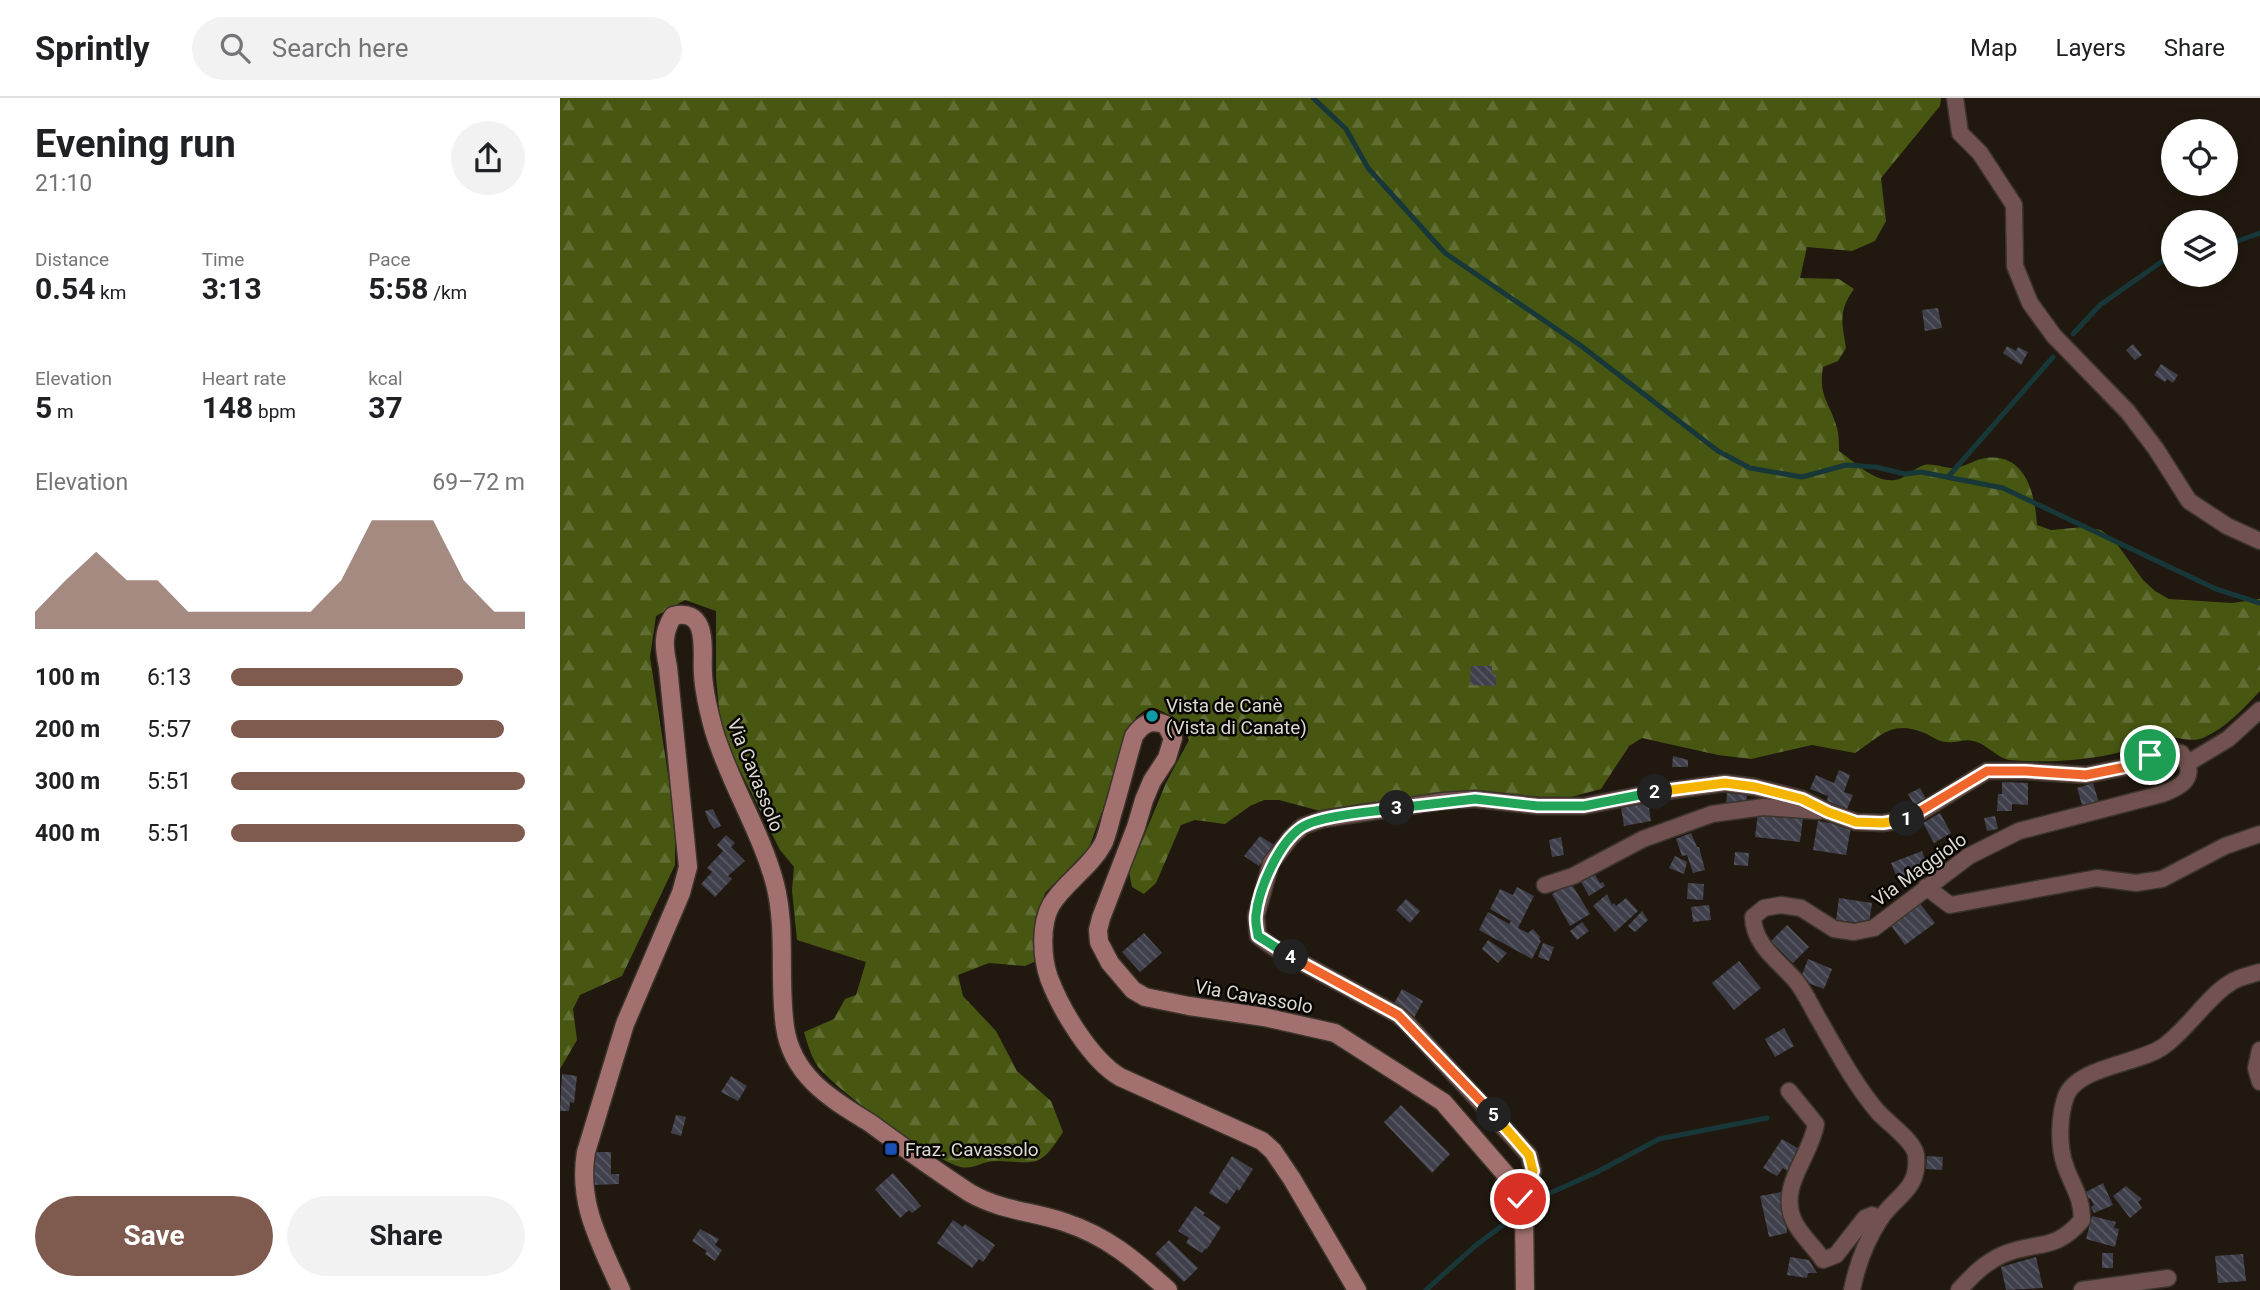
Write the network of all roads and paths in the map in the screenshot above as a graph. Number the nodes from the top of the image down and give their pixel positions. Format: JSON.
{"nodes":[{"id":1,"x":1955,"y":98,"type":"edge"},
{"id":2,"x":2260,"y":541,"type":"edge"},
{"id":3,"x":2260,"y":710,"type":"edge"},
{"id":4,"x":2188,"y":763,"type":"junction"},
{"id":5,"x":1828,"y":812,"type":"junction"},
{"id":6,"x":2260,"y":834,"type":"edge"},
{"id":7,"x":1545,"y":885,"type":"dead end"},
{"id":8,"x":1926,"y":887,"type":"junction"},
{"id":9,"x":2260,"y":972,"type":"edge"},
{"id":10,"x":2260,"y":1050,"type":"edge"},
{"id":11,"x":2260,"y":1082,"type":"edge"},
{"id":12,"x":1789,"y":1091,"type":"dead end"},
{"id":13,"x":1521,"y":1203,"type":"junction"},
{"id":14,"x":1881,"y":1218,"type":"junction"},
{"id":15,"x":2168,"y":1278,"type":"dead end"},
{"id":16,"x":621,"y":1290,"type":"edge"},
{"id":17,"x":1168,"y":1290,"type":"edge"},
{"id":18,"x":1357,"y":1290,"type":"edge"},
{"id":19,"x":1525,"y":1290,"type":"edge"},
{"id":20,"x":1852,"y":1290,"type":"edge"},
{"id":21,"x":1959,"y":1290,"type":"edge"},
{"id":22,"x":2082,"y":1290,"type":"edge"}],
"edges":[{"from":1,"to":2,"type":"street"},
{"from":3,"to":4,"type":"street"},
{"from":4,"to":5,"type":"street"},
{"from":4,"to":8,"type":"street","name":"Via Maggiolo"},
{"from":5,"to":7,"type":"street"},
{"from":5,"to":13,"type":"street"},
{"from":6,"to":8,"type":"street"},
{"from":8,"to":14,"type":"street","name":"Via Maggiolo"},
{"from":9,"to":21,"type":"street"},
{"from":10,"to":11,"type":"street"},
{"from":12,"to":14,"type":"street"},
{"from":13,"to":18,"type":"main road","name":"Via Cavassolo"},
{"from":13,"to":19,"type":"main road"},
{"from":14,"to":20,"type":"street","name":"Via Maggiolo"},
{"from":15,"to":22,"type":"street"},
{"from":16,"to":17,"type":"main road","name":"Via Cavassolo"}]}
